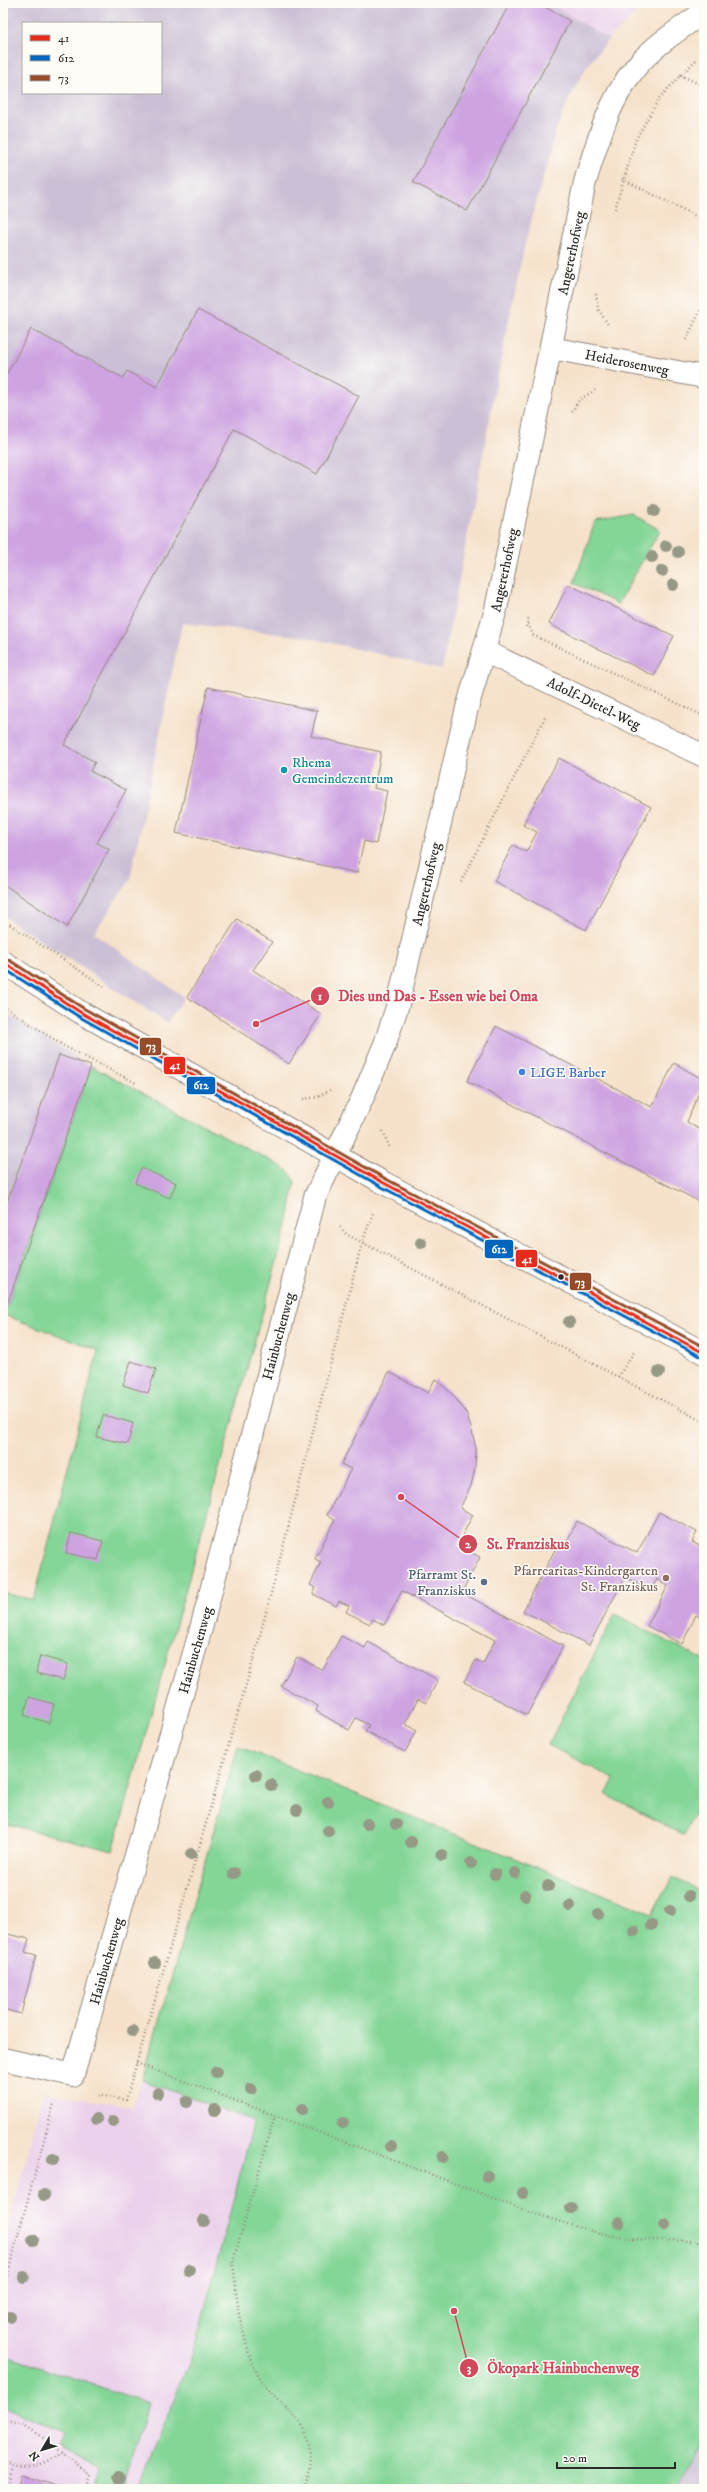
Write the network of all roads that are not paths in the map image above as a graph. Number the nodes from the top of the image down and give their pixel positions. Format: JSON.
{"nodes":[{"id":1,"x":704,"y":12,"type":"edge"},
{"id":2,"x":551,"y":348,"type":"junction"},
{"id":3,"x":704,"y":377,"type":"edge"},
{"id":4,"x":484,"y":650,"type":"junction"},
{"id":5,"x":704,"y":756,"type":"edge"},
{"id":6,"x":3,"y":962,"type":"edge"},
{"id":7,"x":334,"y":1155,"type":"junction"},
{"id":8,"x":704,"y":1353,"type":"edge"},
{"id":9,"x":3,"y":2059,"type":"edge"}],
"edges":[{"from":1,"to":2,"type":"street","name":"Angererhofweg"},
{"from":2,"to":3,"type":"street","name":"Heiderosenweg"},
{"from":2,"to":4,"type":"street","name":"Angererhofweg"},
{"from":4,"to":5,"type":"street","name":"Adolf-Dietel-Weg"},
{"from":4,"to":7,"type":"street","name":"Angererhofweg"},
{"from":6,"to":7,"type":"street"},
{"from":7,"to":8,"type":"street"},
{"from":7,"to":9,"type":"street","name":"Hainbuchenweg"}]}
